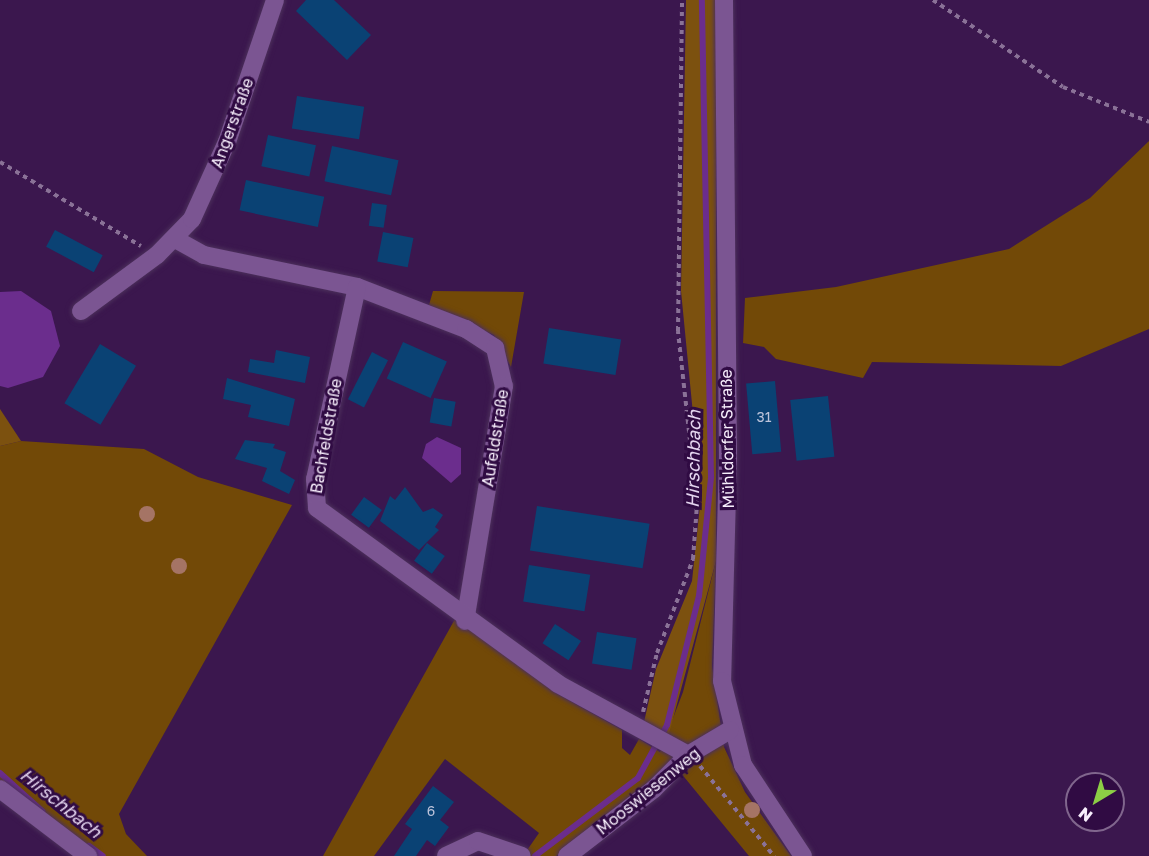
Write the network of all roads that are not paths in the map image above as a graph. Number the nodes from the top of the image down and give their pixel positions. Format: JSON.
{"nodes":[{"id":1,"x":275,"y":0,"type":"edge"},
{"id":2,"x":724,"y":0,"type":"edge"},
{"id":3,"x":175,"y":239,"type":"junction"},
{"id":4,"x":357,"y":287,"type":"junction"},
{"id":5,"x":81,"y":311,"type":"dead end"},
{"id":6,"x":465,"y":621,"type":"junction"},
{"id":7,"x":730,"y":730,"type":"junction"},
{"id":8,"x":688,"y":755,"type":"junction"},
{"id":9,"x":0,"y":789,"type":"edge"},
{"id":10,"x":88,"y":856,"type":"edge"},
{"id":11,"x":446,"y":856,"type":"edge"},
{"id":12,"x":522,"y":856,"type":"edge"},
{"id":13,"x":567,"y":856,"type":"edge"},
{"id":14,"x":803,"y":856,"type":"edge"}],
"edges":[{"from":1,"to":3,"type":"street","name":"Angerstraße"},
{"from":2,"to":7,"type":"street","name":"Mühldorfer Straße"},
{"from":3,"to":4,"type":"street","name":"Aufeldstraße"},
{"from":3,"to":5,"type":"street"},
{"from":4,"to":6,"type":"street","name":"Bachfeldstraße"},
{"from":4,"to":6,"type":"street","name":"Aufeldstraße"},
{"from":6,"to":8,"type":"street"},
{"from":7,"to":8,"type":"street","name":"Mooswiesenweg"},
{"from":7,"to":14,"type":"street","name":"Mühldorfer Straße"},
{"from":8,"to":13,"type":"street","name":"Mooswiesenweg"},
{"from":9,"to":10,"type":"street"},
{"from":11,"to":12,"type":"street"}]}
